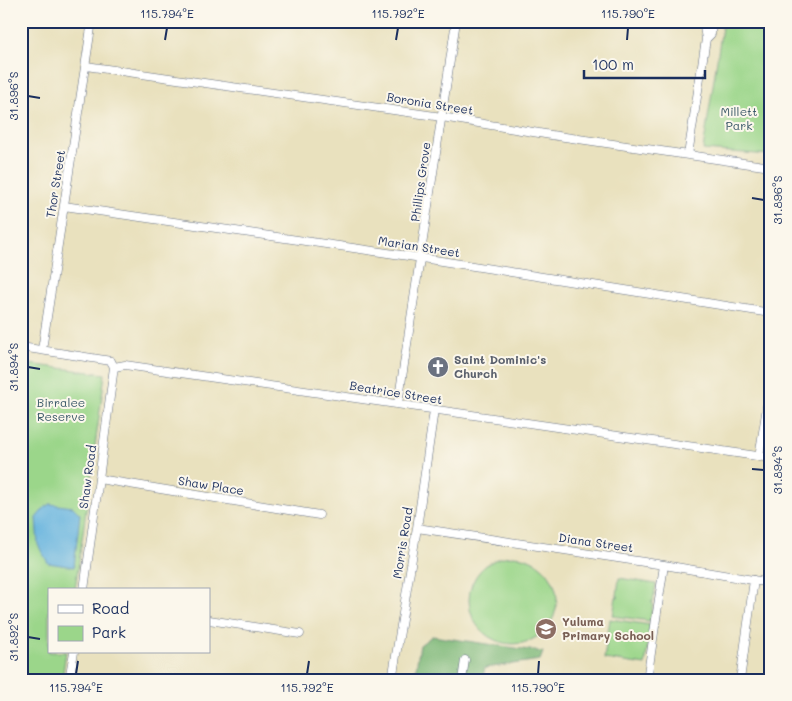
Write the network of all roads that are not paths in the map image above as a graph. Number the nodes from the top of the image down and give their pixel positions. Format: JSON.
{"nodes":[{"id":1,"x":92,"y":21,"type":"edge"},
{"id":2,"x":456,"y":21,"type":"edge"},
{"id":3,"x":712,"y":21,"type":"edge"},
{"id":4,"x":703,"y":22,"type":"edge"},
{"id":5,"x":706,"y":39,"type":"junction"},
{"id":6,"x":86,"y":66,"type":"junction"},
{"id":7,"x":442,"y":117,"type":"junction"},
{"id":8,"x":688,"y":155,"type":"junction"},
{"id":9,"x":771,"y":166,"type":"edge"},
{"id":10,"x":64,"y":206,"type":"junction"},
{"id":11,"x":422,"y":258,"type":"junction"},
{"id":12,"x":771,"y":313,"type":"edge"},
{"id":13,"x":21,"y":347,"type":"edge"},
{"id":14,"x":42,"y":350,"type":"junction"},
{"id":15,"x":114,"y":367,"type":"junction"},
{"id":16,"x":771,"y":382,"type":"edge"},
{"id":17,"x":398,"y":404,"type":"junction"},
{"id":18,"x":434,"y":410,"type":"junction"},
{"id":19,"x":759,"y":457,"type":"junction"},
{"id":20,"x":771,"y":458,"type":"edge"},
{"id":21,"x":99,"y":480,"type":"junction"},
{"id":22,"x":319,"y":515,"type":"dead end"},
{"id":23,"x":417,"y":528,"type":"junction"},
{"id":24,"x":664,"y":565,"type":"junction"},
{"id":25,"x":754,"y":580,"type":"junction"},
{"id":26,"x":771,"y":583,"type":"edge"},
{"id":27,"x":84,"y":588,"type":"edge"},
{"id":28,"x":210,"y":620,"type":"edge"},
{"id":29,"x":300,"y":634,"type":"dead end"},
{"id":30,"x":74,"y":654,"type":"edge"},
{"id":31,"x":466,"y":660,"type":"dead end"},
{"id":32,"x":69,"y":680,"type":"edge"},
{"id":33,"x":392,"y":680,"type":"edge"},
{"id":34,"x":462,"y":680,"type":"edge"},
{"id":35,"x":647,"y":680,"type":"edge"},
{"id":36,"x":740,"y":680,"type":"edge"}],
"edges":[{"from":1,"to":6,"type":"street","name":"Thor Street"},
{"from":2,"to":7,"type":"street","name":"Phillips Grove"},
{"from":3,"to":5,"type":"street"},
{"from":4,"to":5,"type":"street"},
{"from":5,"to":8,"type":"street"},
{"from":6,"to":7,"type":"street","name":"Boronia Street"},
{"from":6,"to":10,"type":"street","name":"Thor Street"},
{"from":7,"to":8,"type":"street","name":"Boronia Street"},
{"from":7,"to":11,"type":"street","name":"Phillips Grove"},
{"from":8,"to":9,"type":"street","name":"Boronia Street"},
{"from":10,"to":11,"type":"street","name":"Marian Street"},
{"from":10,"to":14,"type":"street","name":"Thor Street"},
{"from":11,"to":12,"type":"street","name":"Marian Street"},
{"from":11,"to":17,"type":"street","name":"Phillips Grove"},
{"from":13,"to":14,"type":"street","name":"Beatrice Street"},
{"from":14,"to":15,"type":"street","name":"Beatrice Street"},
{"from":15,"to":17,"type":"street","name":"Beatrice Street"},
{"from":15,"to":21,"type":"street","name":"Shaw Road"},
{"from":16,"to":19,"type":"street"},
{"from":17,"to":18,"type":"street","name":"Beatrice Street"},
{"from":18,"to":19,"type":"street","name":"Beatrice Street"},
{"from":18,"to":23,"type":"street","name":"Morris Road"},
{"from":19,"to":20,"type":"street","name":"Beatrice Street"},
{"from":21,"to":22,"type":"street","name":"Shaw Place"},
{"from":21,"to":27,"type":"street","name":"Shaw Road"},
{"from":23,"to":24,"type":"street","name":"Diana Street"},
{"from":23,"to":33,"type":"street","name":"Morris Road"},
{"from":24,"to":25,"type":"street","name":"Diana Street"},
{"from":24,"to":35,"type":"street"},
{"from":25,"to":26,"type":"street","name":"Diana Street"},
{"from":25,"to":36,"type":"street"},
{"from":28,"to":29,"type":"street"},
{"from":30,"to":32,"type":"street"},
{"from":31,"to":34,"type":"street"}]}
